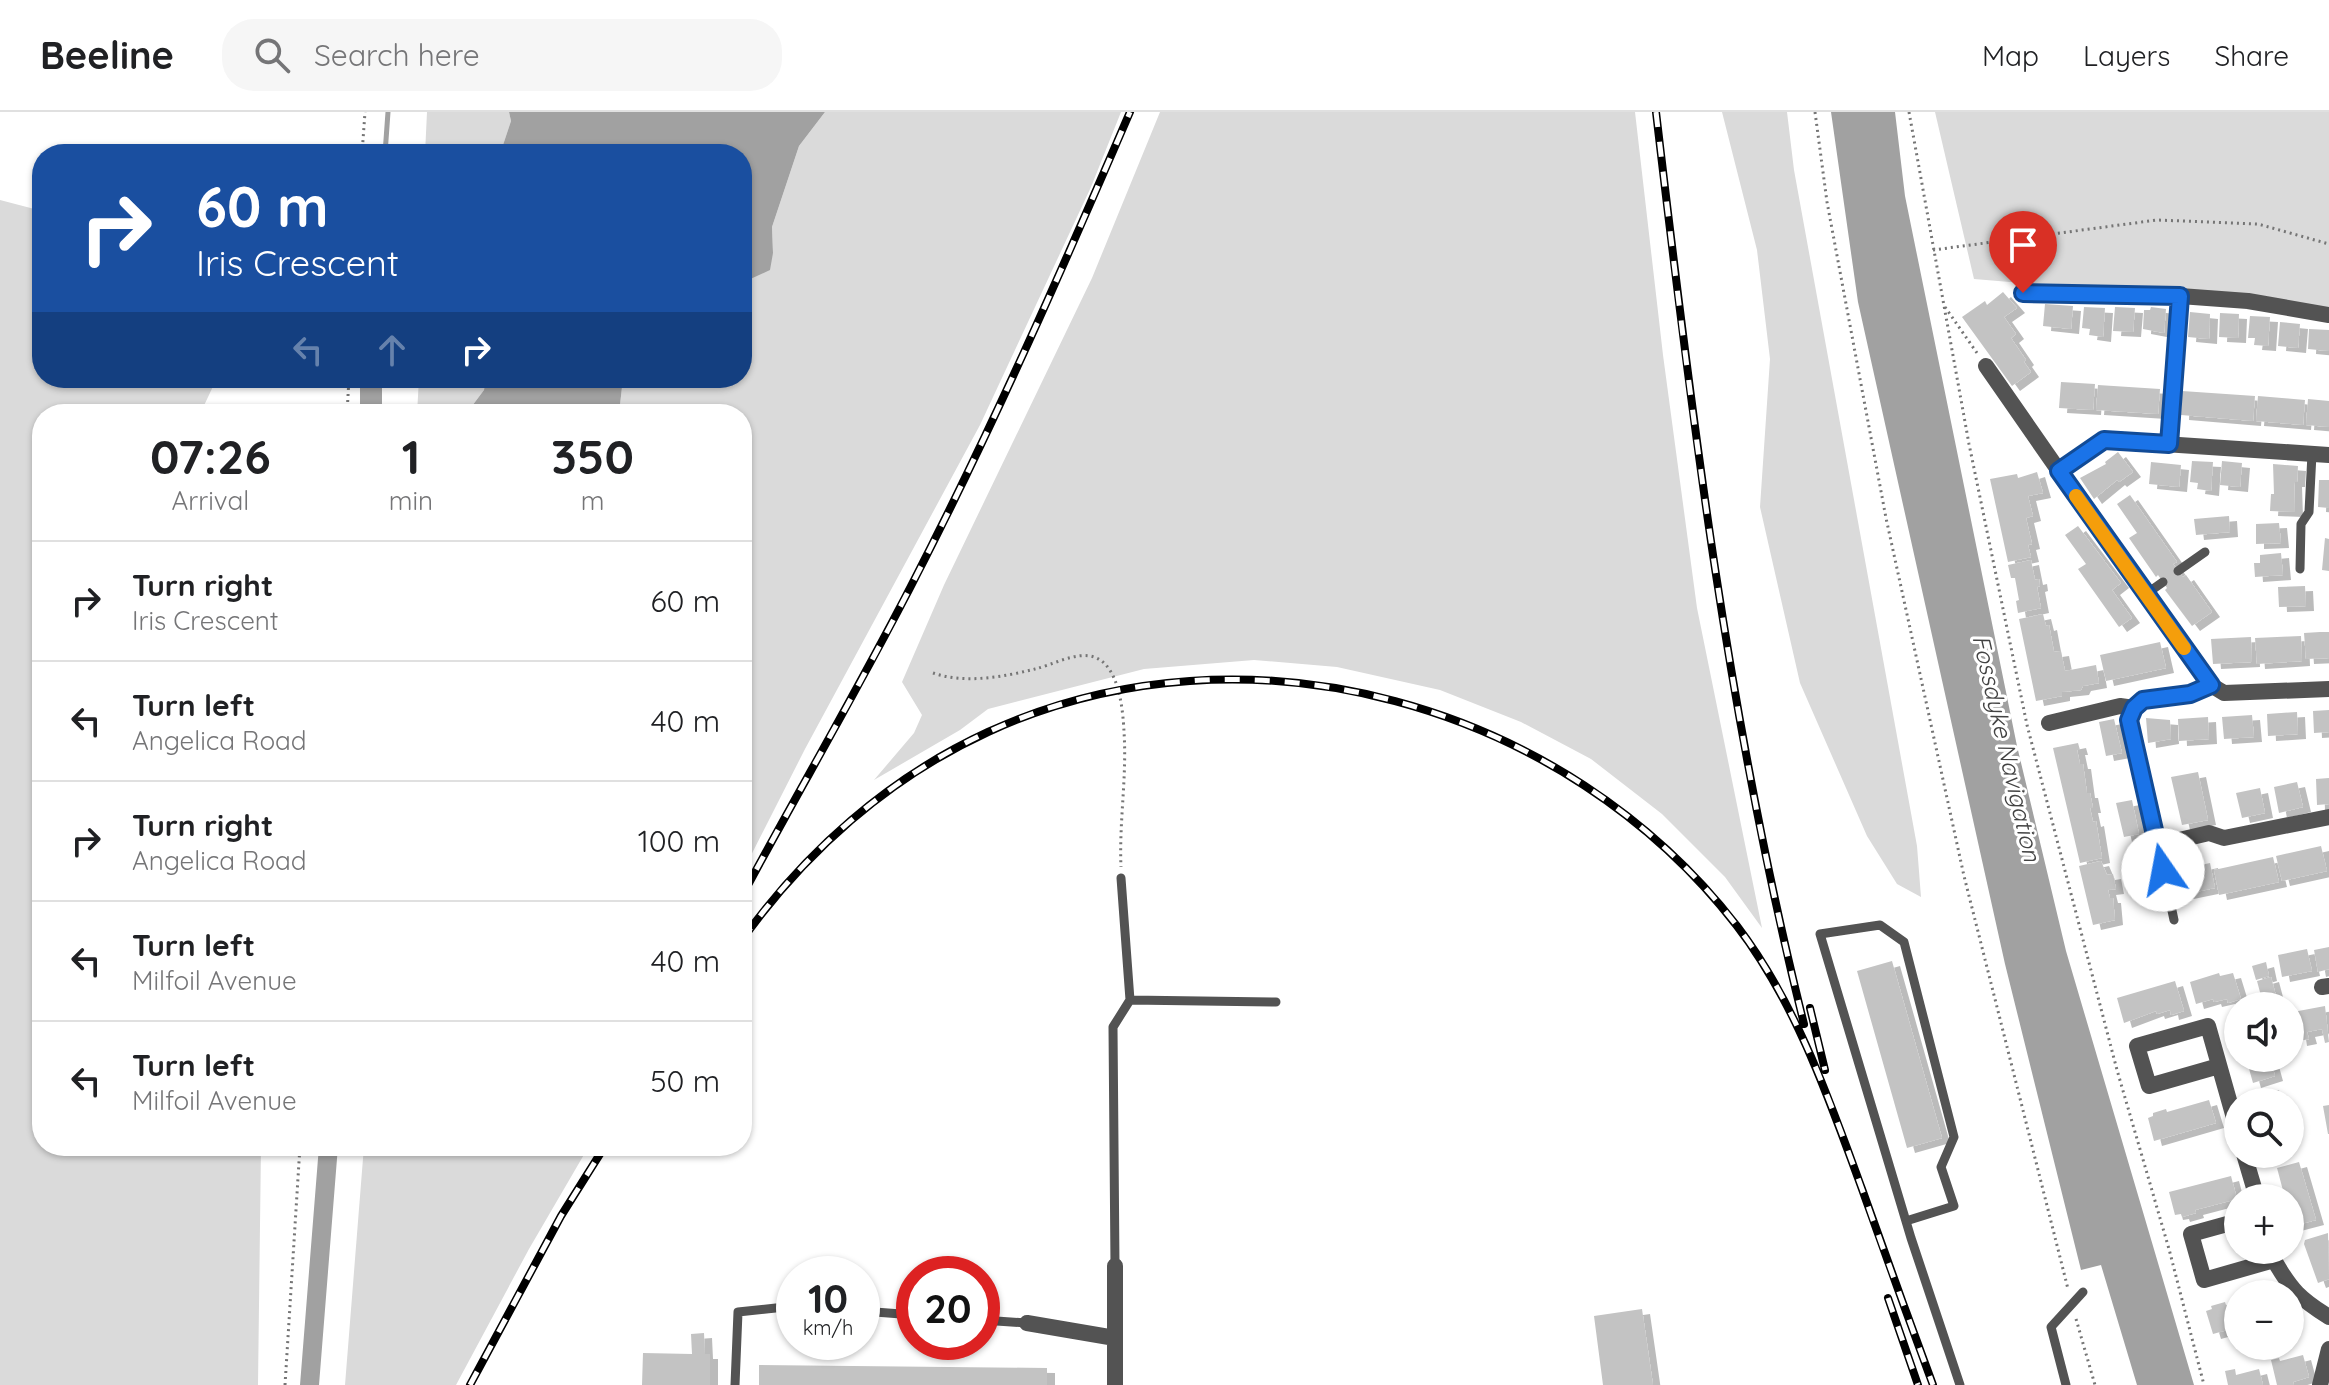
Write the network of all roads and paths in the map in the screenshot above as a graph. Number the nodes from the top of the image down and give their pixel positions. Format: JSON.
{"nodes":[{"id":1,"x":365,"y":112,"type":"edge"},
{"id":2,"x":1815,"y":112,"type":"edge"},
{"id":3,"x":1909,"y":112,"type":"edge"},
{"id":4,"x":363,"y":144,"type":"edge"},
{"id":5,"x":2329,"y":244,"type":"edge"},
{"id":6,"x":1933,"y":250,"type":"junction"},
{"id":7,"x":2023,"y":293,"type":"dead end"},
{"id":8,"x":2180,"y":296,"type":"junction"},
{"id":9,"x":1943,"y":304,"type":"junction"},
{"id":10,"x":2329,"y":315,"type":"edge"},
{"id":11,"x":1986,"y":366,"type":"joint"},
{"id":12,"x":2169,"y":444,"type":"junction"},
{"id":13,"x":2320,"y":454,"type":"edge"},
{"id":14,"x":2059,"y":471,"type":"junction"},
{"id":15,"x":2205,"y":552,"type":"dead end"},
{"id":16,"x":2300,"y":569,"type":"dead end"},
{"id":17,"x":2178,"y":571,"type":"dead end"},
{"id":18,"x":2163,"y":582,"type":"dead end"},
{"id":19,"x":2146,"y":594,"type":"junction"},
{"id":20,"x":933,"y":673,"type":"dead end"},
{"id":21,"x":2211,"y":685,"type":"junction"},
{"id":22,"x":2329,"y":689,"type":"edge"},
{"id":23,"x":2134,"y":708,"type":"junction"},
{"id":24,"x":2049,"y":723,"type":"dead end"},
{"id":25,"x":2329,"y":817,"type":"edge"},
{"id":26,"x":2158,"y":845,"type":"junction"},
{"id":27,"x":1121,"y":878,"type":"joint"},
{"id":28,"x":2174,"y":920,"type":"dead end"},
{"id":29,"x":1130,"y":1000,"type":"junction"},
{"id":30,"x":1276,"y":1002,"type":"dead end"},
{"id":31,"x":2219,"y":1066,"type":"junction"},
{"id":32,"x":2225,"y":1088,"type":"edge"},
{"id":33,"x":299,"y":1156,"type":"edge"},
{"id":34,"x":1906,"y":1221,"type":"junction"},
{"id":35,"x":2224,"y":1225,"type":"edge"},
{"id":36,"x":2248,"y":1264,"type":"edge"},
{"id":37,"x":2278,"y":1264,"type":"edge"},
{"id":38,"x":1115,"y":1266,"type":"joint"},
{"id":39,"x":2083,"y":1292,"type":"dead end"},
{"id":40,"x":2072,"y":1304,"type":"junction"},
{"id":41,"x":776,"y":1308,"type":"edge"},
{"id":42,"x":2329,"y":1317,"type":"edge"},
{"id":43,"x":1000,"y":1321,"type":"edge"},
{"id":44,"x":1027,"y":1323,"type":"joint"},
{"id":45,"x":1115,"y":1338,"type":"junction"},
{"id":46,"x":2329,"y":1349,"type":"edge"},
{"id":47,"x":285,"y":1385,"type":"edge"},
{"id":48,"x":735,"y":1385,"type":"edge"},
{"id":49,"x":1115,"y":1385,"type":"edge"},
{"id":50,"x":1960,"y":1385,"type":"edge"},
{"id":51,"x":2066,"y":1385,"type":"edge"},
{"id":52,"x":2095,"y":1385,"type":"edge"},
{"id":53,"x":2204,"y":1385,"type":"edge"},
{"id":54,"x":2320,"y":1385,"type":"edge"}],
"edges":[{"from":1,"to":4,"type":"path"},
{"from":2,"to":40,"type":"path"},
{"from":3,"to":6,"type":"path"},
{"from":5,"to":6,"type":"path"},
{"from":6,"to":9,"type":"path"},
{"from":7,"to":8,"type":"street"},
{"from":8,"to":10,"type":"street"},
{"from":8,"to":12,"type":"street"},
{"from":9,"to":11,"type":"path"},
{"from":9,"to":53,"type":"path"},
{"from":11,"to":14,"type":"street"},
{"from":12,"to":13,"type":"street"},
{"from":12,"to":14,"type":"street"},
{"from":13,"to":16,"type":"lane"},
{"from":14,"to":19,"type":"street"},
{"from":15,"to":17,"type":"lane"},
{"from":18,"to":19,"type":"lane"},
{"from":19,"to":21,"type":"street"},
{"from":20,"to":27,"type":"path"},
{"from":21,"to":22,"type":"street"},
{"from":21,"to":23,"type":"street"},
{"from":23,"to":24,"type":"street"},
{"from":23,"to":26,"type":"street"},
{"from":25,"to":26,"type":"street"},
{"from":26,"to":28,"type":"lane"},
{"from":27,"to":29,"type":"lane"},
{"from":29,"to":30,"type":"lane"},
{"from":29,"to":38,"type":"lane"},
{"from":31,"to":31,"type":"street"},
{"from":31,"to":32,"type":"street"},
{"from":33,"to":47,"type":"path"},
{"from":34,"to":34,"type":"lane"},
{"from":34,"to":50,"type":"lane"},
{"from":35,"to":36,"type":"street"},
{"from":37,"to":42,"type":"street"},
{"from":38,"to":45,"type":"street"},
{"from":39,"to":40,"type":"lane"},
{"from":40,"to":51,"type":"lane"},
{"from":40,"to":52,"type":"path"},
{"from":41,"to":48,"type":"lane"},
{"from":43,"to":44,"type":"lane"},
{"from":44,"to":45,"type":"street"},
{"from":45,"to":49,"type":"street"},
{"from":46,"to":54,"type":"street"}]}
